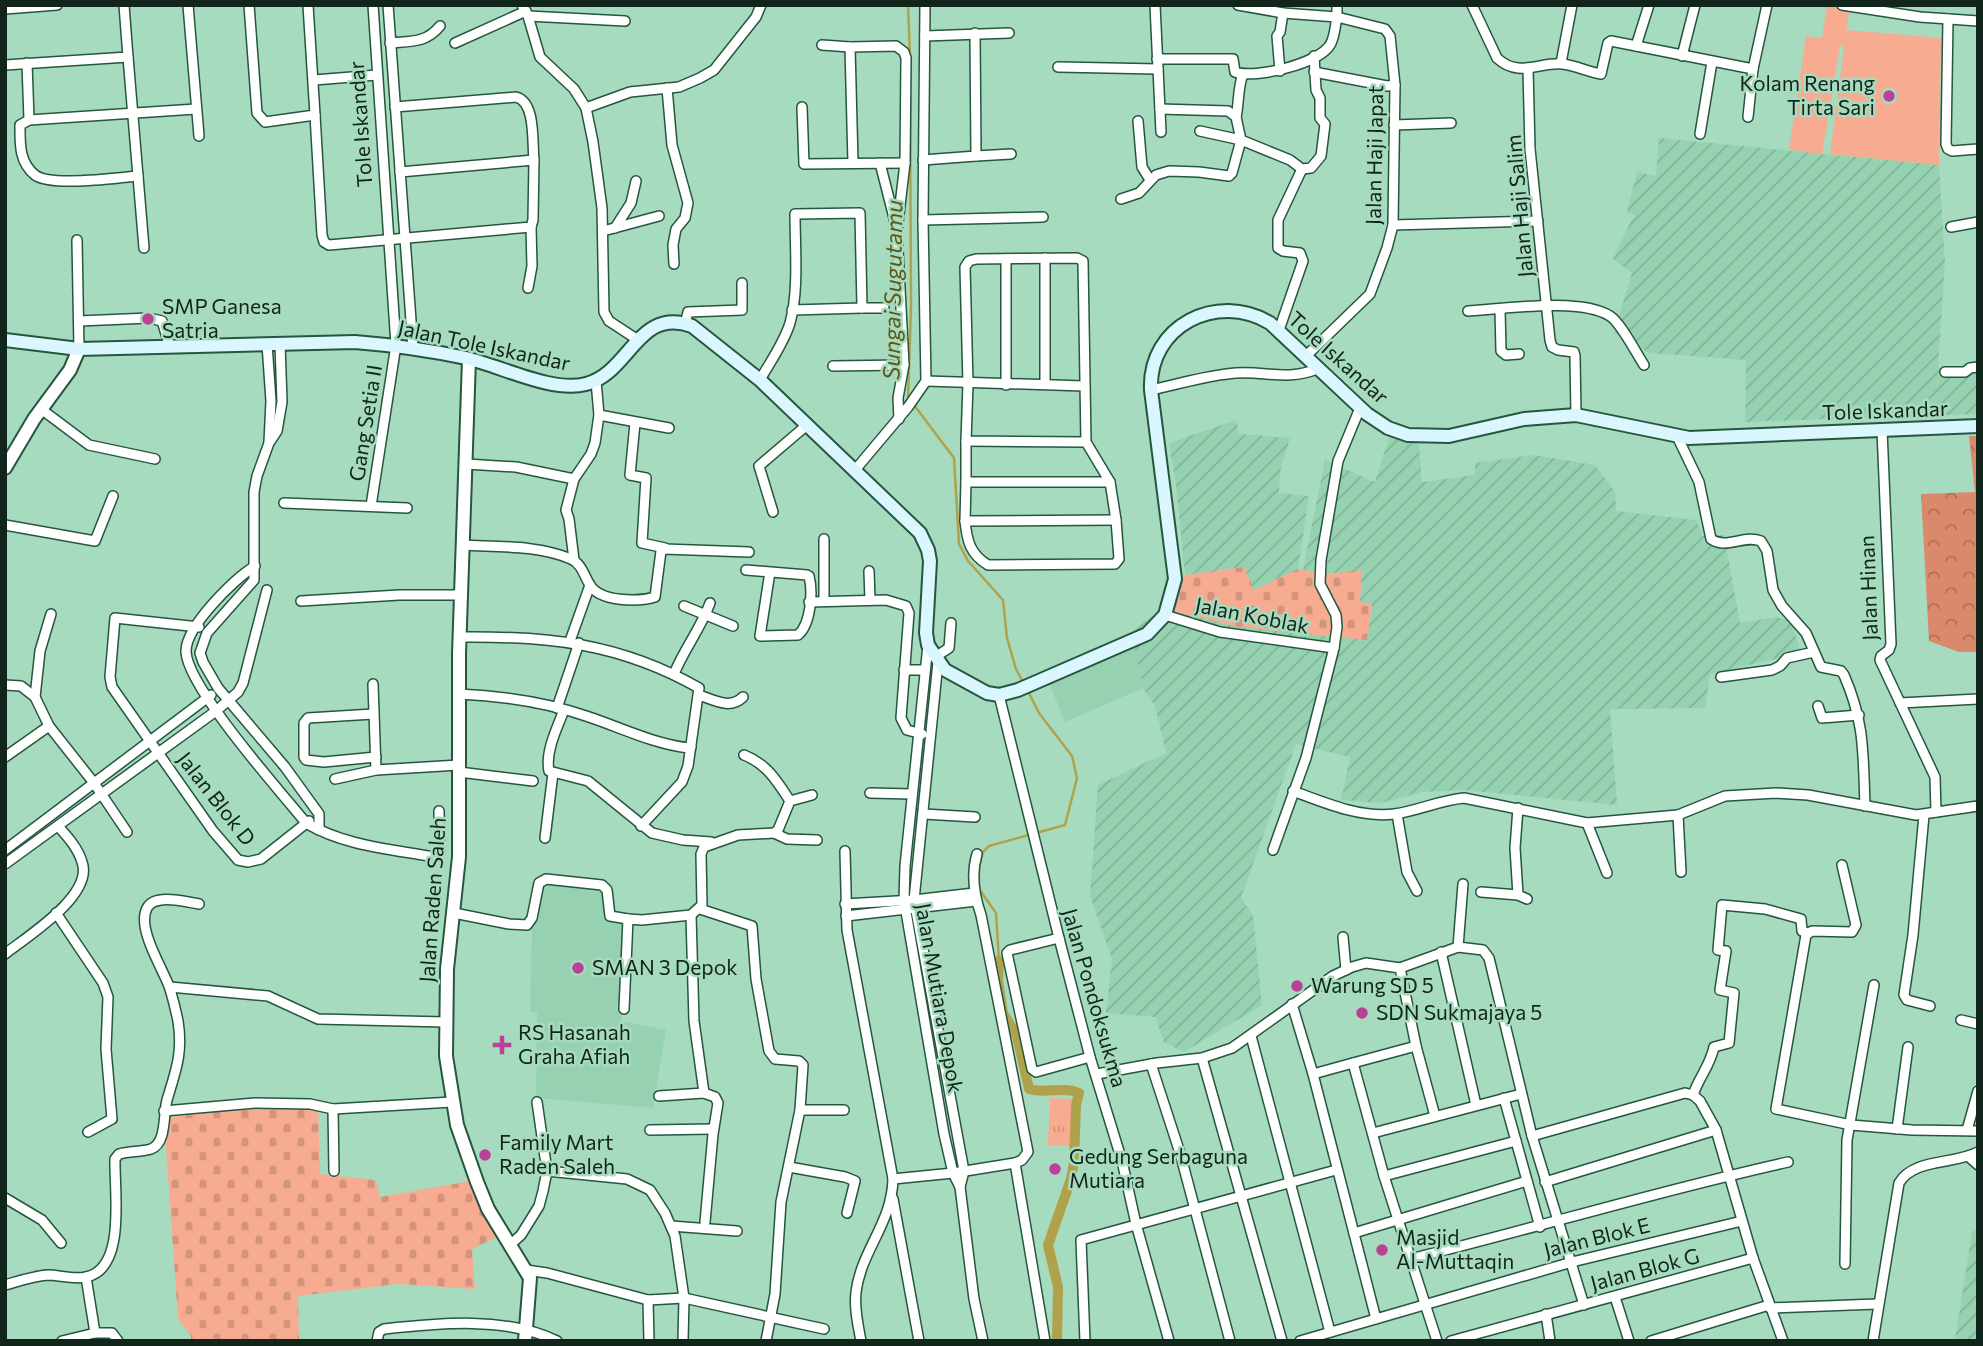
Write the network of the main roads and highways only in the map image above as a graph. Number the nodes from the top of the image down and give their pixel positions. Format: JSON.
{"nodes":[{"id":1,"x":5,"y":340,"type":"edge"},
{"id":2,"x":1978,"y":426,"type":"edge"},
{"id":3,"x":1018,"y":690,"type":"joint"}],
"edges":[{"from":1,"to":3,"type":"main road","name":"Jalan Tole Iskandar"},
{"from":2,"to":3,"type":"main road","name":"Tole Iskandar"}]}
